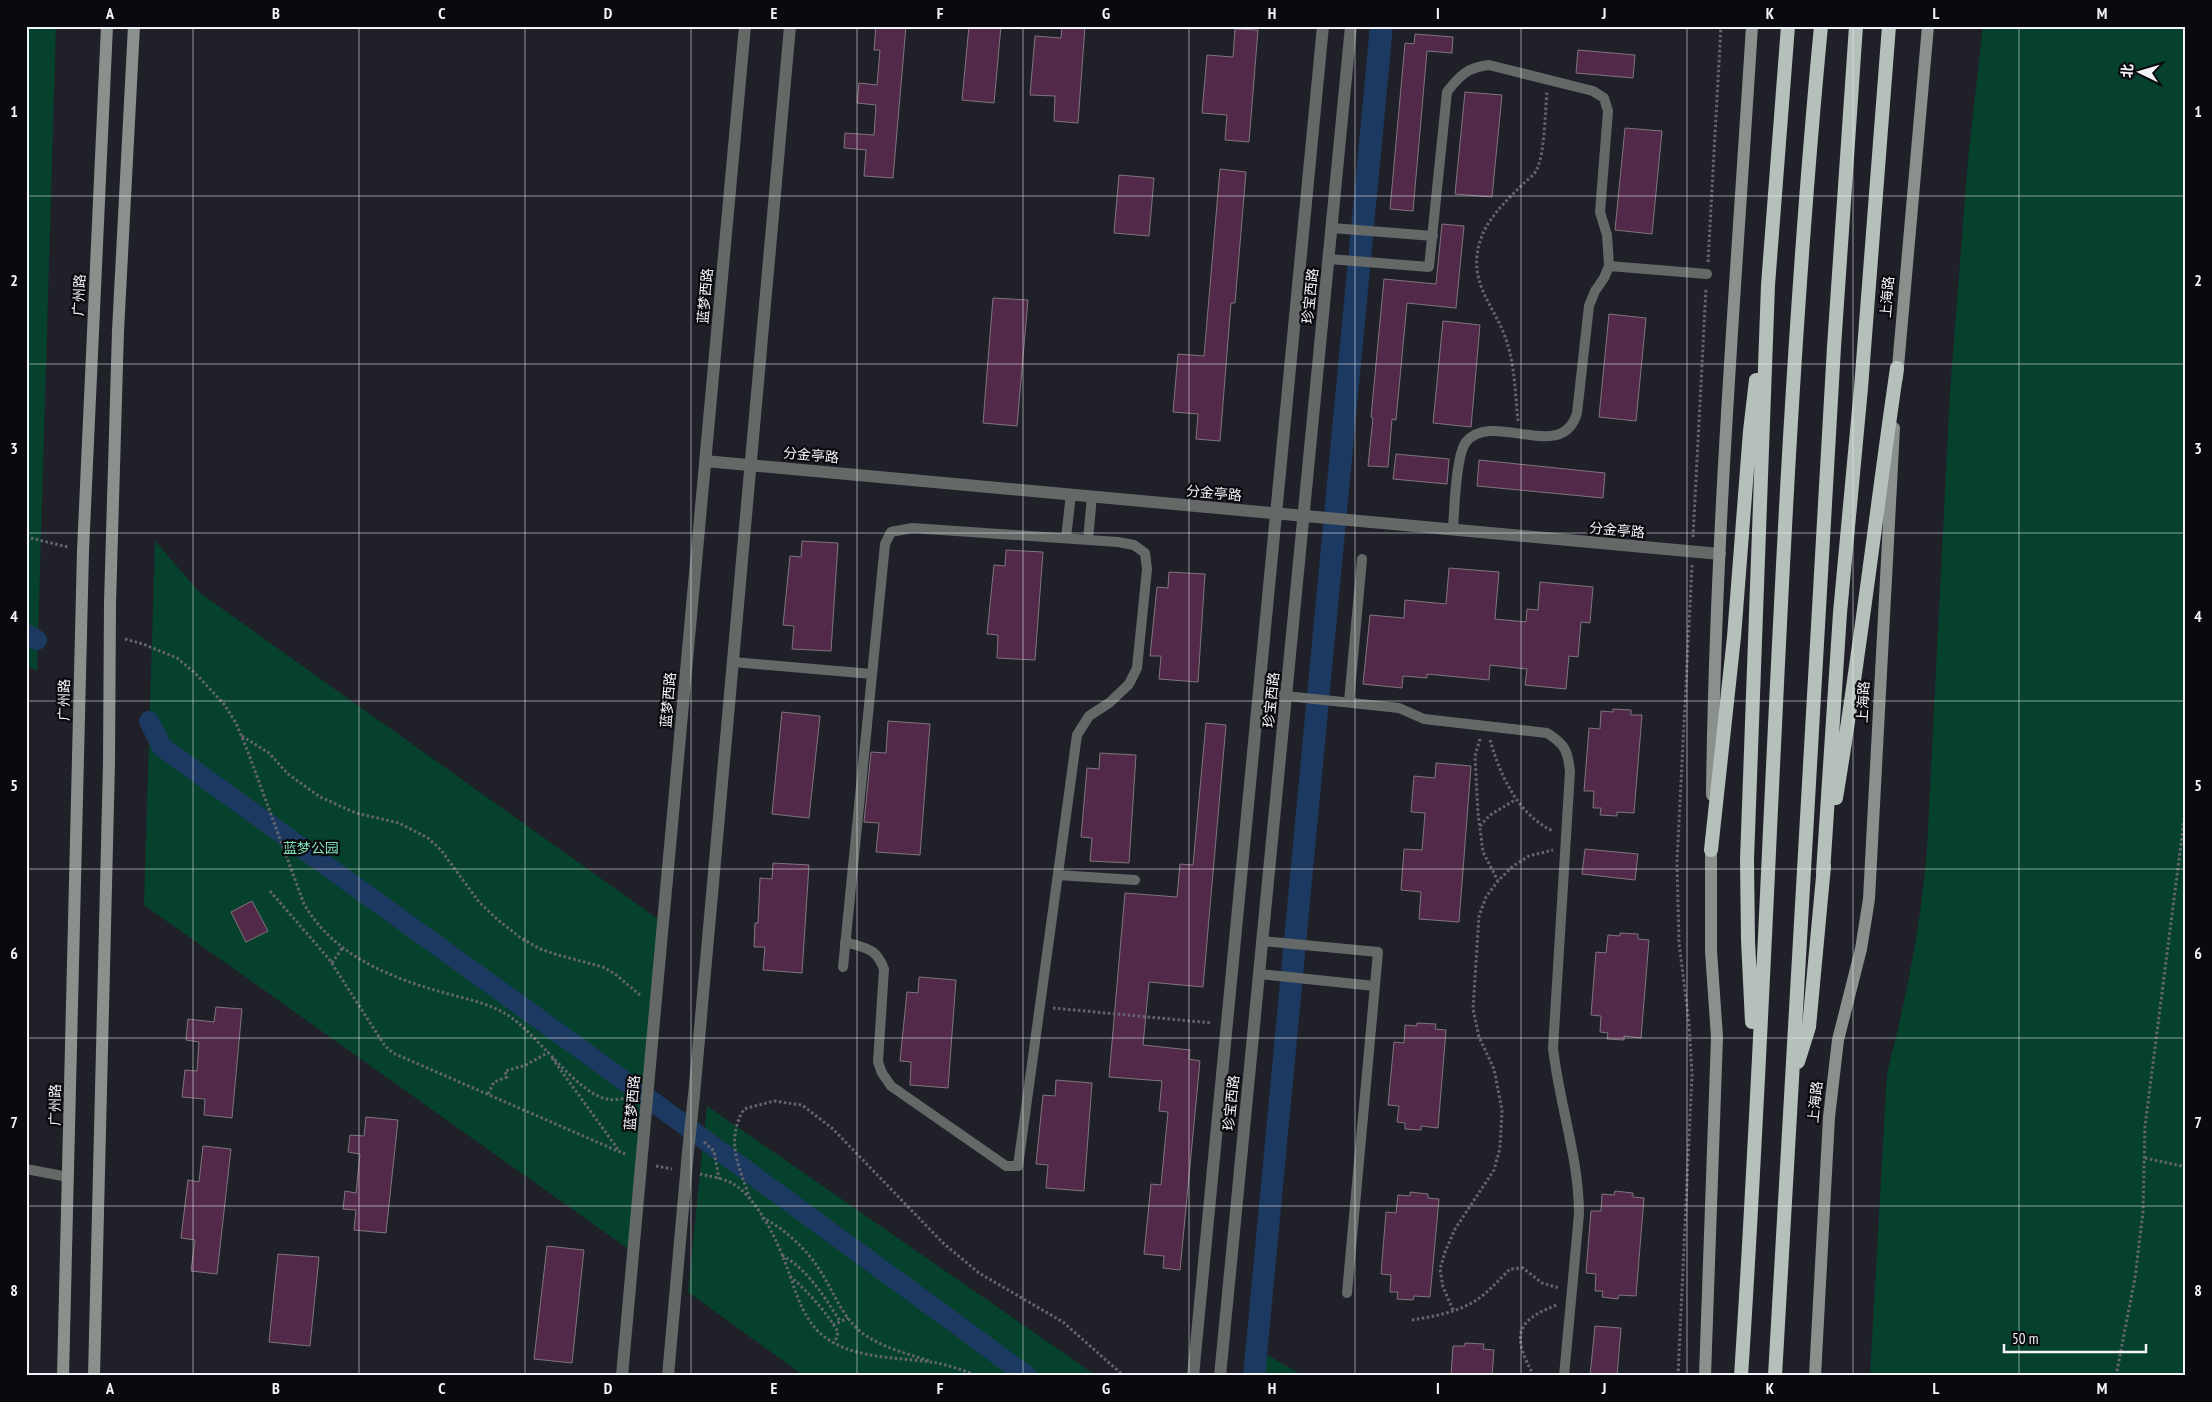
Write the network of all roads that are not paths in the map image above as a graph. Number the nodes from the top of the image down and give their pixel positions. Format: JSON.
{"nodes":[{"id":1,"x":107,"y":26,"type":"edge"},
{"id":2,"x":134,"y":26,"type":"edge"},
{"id":3,"x":745,"y":26,"type":"edge"},
{"id":4,"x":790,"y":26,"type":"edge"},
{"id":5,"x":1324,"y":26,"type":"edge"},
{"id":6,"x":1351,"y":26,"type":"edge"},
{"id":7,"x":1752,"y":26,"type":"edge"},
{"id":8,"x":1788,"y":26,"type":"edge"},
{"id":9,"x":1821,"y":26,"type":"edge"},
{"id":10,"x":1856,"y":26,"type":"edge"},
{"id":11,"x":1889,"y":26,"type":"edge"},
{"id":12,"x":1928,"y":26,"type":"edge"},
{"id":13,"x":1332,"y":228,"type":"junction"},
{"id":14,"x":1432,"y":236,"type":"junction"},
{"id":15,"x":1329,"y":258,"type":"junction"},
{"id":16,"x":1609,"y":266,"type":"junction"},
{"id":17,"x":1707,"y":274,"type":"road end"},
{"id":18,"x":1768,"y":285,"type":"junction"},
{"id":19,"x":1897,"y":368,"type":"junction"},
{"id":20,"x":705,"y":460,"type":"junction"},
{"id":21,"x":750,"y":465,"type":"junction"},
{"id":22,"x":1071,"y":494,"type":"junction"},
{"id":23,"x":1092,"y":496,"type":"junction"},
{"id":24,"x":1276,"y":513,"type":"junction"},
{"id":25,"x":1304,"y":516,"type":"junction"},
{"id":26,"x":1453,"y":530,"type":"junction"},
{"id":27,"x":1066,"y":538,"type":"junction"},
{"id":28,"x":1088,"y":540,"type":"junction"},
{"id":29,"x":1720,"y":554,"type":"junction"},
{"id":30,"x":1362,"y":559,"type":"dead end"},
{"id":31,"x":733,"y":662,"type":"junction"},
{"id":32,"x":872,"y":674,"type":"junction"},
{"id":33,"x":1259,"y":693,"type":"junction"},
{"id":34,"x":1286,"y":696,"type":"junction"},
{"id":35,"x":1349,"y":702,"type":"junction"},
{"id":36,"x":1711,"y":850,"type":"junction"},
{"id":37,"x":1823,"y":873,"type":"junction"},
{"id":38,"x":1058,"y":875,"type":"junction"},
{"id":39,"x":1135,"y":880,"type":"dead end"},
{"id":40,"x":1262,"y":941,"type":"junction"},
{"id":41,"x":846,"y":942,"type":"junction"},
{"id":42,"x":843,"y":967,"type":"dead end"},
{"id":43,"x":1259,"y":974,"type":"junction"},
{"id":44,"x":1375,"y":986,"type":"junction"},
{"id":45,"x":1792,"y":1084,"type":"junction"},
{"id":46,"x":1757,"y":1096,"type":"junction"},
{"id":47,"x":26,"y":1170,"type":"edge"},
{"id":48,"x":68,"y":1177,"type":"junction"},
{"id":49,"x":1347,"y":1293,"type":"dead end"},
{"id":50,"x":63,"y":1376,"type":"edge"},
{"id":51,"x":94,"y":1376,"type":"edge"},
{"id":52,"x":622,"y":1376,"type":"edge"},
{"id":53,"x":668,"y":1376,"type":"edge"},
{"id":54,"x":1193,"y":1376,"type":"edge"},
{"id":55,"x":1220,"y":1376,"type":"edge"},
{"id":56,"x":1564,"y":1376,"type":"edge"},
{"id":57,"x":1705,"y":1376,"type":"edge"},
{"id":58,"x":1741,"y":1376,"type":"edge"},
{"id":59,"x":1775,"y":1376,"type":"edge"},
{"id":60,"x":1815,"y":1376,"type":"edge"}],
"edges":[{"from":1,"to":48,"type":"main road","name":"广州路"},
{"from":2,"to":51,"type":"main road"},
{"from":3,"to":20,"type":"street","name":"蓝梦西路"},
{"from":4,"to":21,"type":"street"},
{"from":5,"to":24,"type":"street","name":"珍宝西路"},
{"from":6,"to":13,"type":"street","name":"珍宝西路"},
{"from":7,"to":29,"type":"main road"},
{"from":8,"to":18,"type":"highway"},
{"from":9,"to":46,"type":"highway"},
{"from":10,"to":45,"type":"highway","name":"上海路"},
{"from":11,"to":37,"type":"highway"},
{"from":12,"to":19,"type":"main road","name":"上海路"},
{"from":13,"to":14,"type":"lane"},
{"from":13,"to":15,"type":"street","name":"珍宝西路"},
{"from":14,"to":15,"type":"lane"},
{"from":14,"to":16,"type":"lane"},
{"from":15,"to":25,"type":"street","name":"珍宝西路"},
{"from":16,"to":17,"type":"lane"},
{"from":16,"to":26,"type":"lane"},
{"from":18,"to":36,"type":"highway"},
{"from":18,"to":46,"type":"highway"},
{"from":19,"to":37,"type":"highway"},
{"from":19,"to":60,"type":"main road","name":"上海路"},
{"from":20,"to":21,"type":"street","name":"分金亭路"},
{"from":20,"to":52,"type":"street","name":"蓝梦西路","bridge":true},
{"from":21,"to":22,"type":"street","name":"分金亭路"},
{"from":21,"to":31,"type":"street"},
{"from":22,"to":23,"type":"street","name":"分金亭路"},
{"from":22,"to":27,"type":"lane"},
{"from":23,"to":24,"type":"street","name":"分金亭路"},
{"from":23,"to":28,"type":"lane"},
{"from":24,"to":25,"type":"street","name":"分金亭路"},
{"from":24,"to":33,"type":"street","name":"珍宝西路"},
{"from":25,"to":26,"type":"street","name":"分金亭路"},
{"from":25,"to":34,"type":"street","name":"珍宝西路"},
{"from":26,"to":29,"type":"street","name":"分金亭路"},
{"from":27,"to":28,"type":"lane"},
{"from":27,"to":32,"type":"lane"},
{"from":28,"to":38,"type":"lane"},
{"from":29,"to":36,"type":"main road"},
{"from":30,"to":35,"type":"lane"},
{"from":31,"to":32,"type":"lane"},
{"from":31,"to":53,"type":"street","bridge":true},
{"from":32,"to":41,"type":"lane"},
{"from":33,"to":34,"type":"lane"},
{"from":33,"to":54,"type":"street","name":"珍宝西路"},
{"from":34,"to":35,"type":"lane"},
{"from":34,"to":40,"type":"street","name":"珍宝西路"},
{"from":35,"to":56,"type":"lane"},
{"from":36,"to":57,"type":"main road"},
{"from":37,"to":45,"type":"highway"},
{"from":38,"to":39,"type":"lane"},
{"from":38,"to":41,"type":"lane"},
{"from":40,"to":43,"type":"street","name":"珍宝西路"},
{"from":40,"to":44,"type":"lane"},
{"from":41,"to":42,"type":"lane"},
{"from":43,"to":44,"type":"lane"},
{"from":43,"to":55,"type":"street","name":"珍宝西路"},
{"from":44,"to":49,"type":"lane"},
{"from":45,"to":59,"type":"highway","name":"上海路"},
{"from":46,"to":58,"type":"highway"},
{"from":47,"to":48,"type":"lane"},
{"from":48,"to":50,"type":"main road","name":"广州路"}]}
